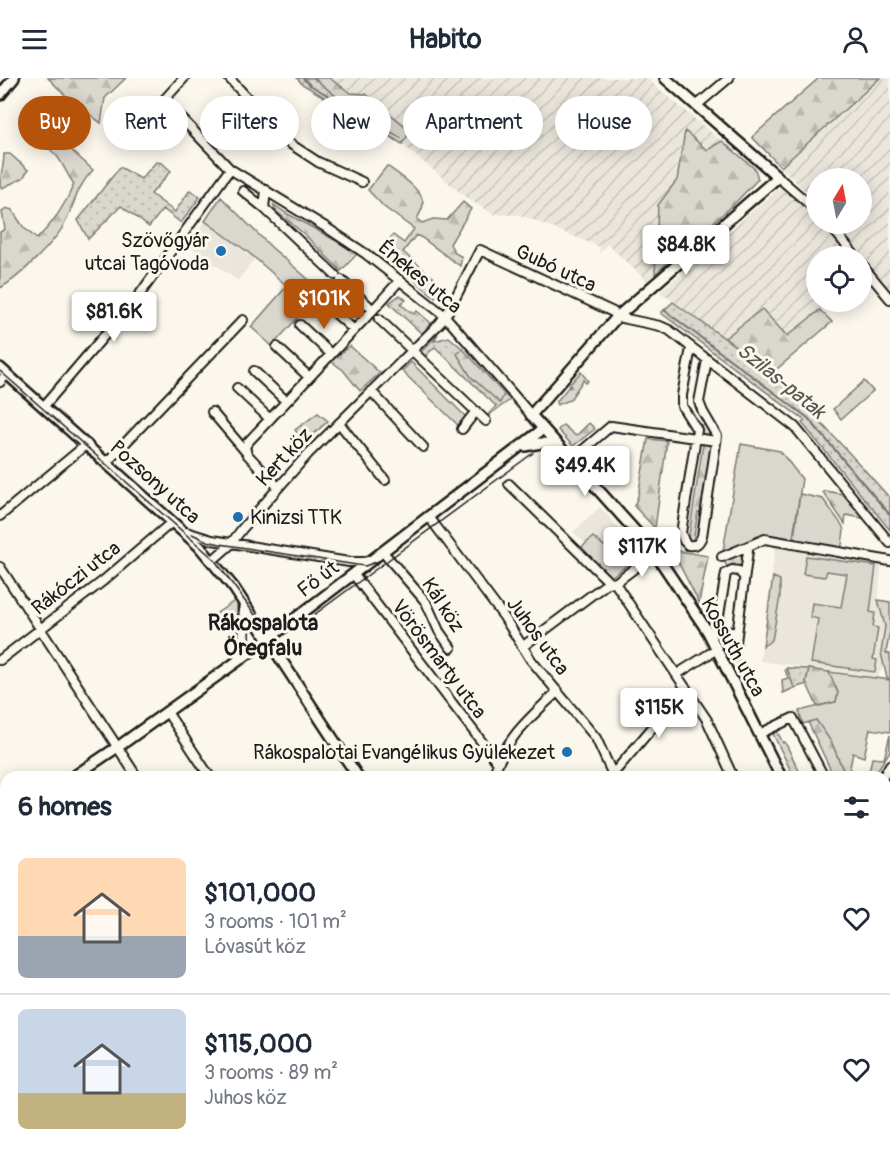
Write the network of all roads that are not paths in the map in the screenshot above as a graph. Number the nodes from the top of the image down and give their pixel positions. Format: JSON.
{"nodes":[{"id":1,"x":14,"y":78,"type":"edge"},
{"id":2,"x":184,"y":78,"type":"edge"},
{"id":3,"x":229,"y":78,"type":"edge"},
{"id":4,"x":665,"y":78,"type":"edge"},
{"id":5,"x":729,"y":78,"type":"edge"},
{"id":6,"x":0,"y":95,"type":"edge"},
{"id":7,"x":696,"y":106,"type":"junction"},
{"id":8,"x":230,"y":169,"type":"junction"},
{"id":9,"x":778,"y":177,"type":"junction"},
{"id":10,"x":362,"y":182,"type":"dead end"},
{"id":11,"x":266,"y":190,"type":"junction"},
{"id":12,"x":243,"y":191,"type":"dead end"},
{"id":13,"x":806,"y":201,"type":"edge"},
{"id":14,"x":264,"y":208,"type":"junction"},
{"id":15,"x":837,"y":234,"type":"edge"},
{"id":16,"x":847,"y":246,"type":"edge"},
{"id":17,"x":480,"y":250,"type":"joint"},
{"id":18,"x":872,"y":277,"type":"edge"},
{"id":19,"x":400,"y":280,"type":"junction"},
{"id":20,"x":890,"y":299,"type":"edge"},
{"id":21,"x":323,"y":302,"type":"dead end"},
{"id":22,"x":373,"y":310,"type":"junction"},
{"id":23,"x":445,"y":316,"type":"junction"},
{"id":24,"x":617,"y":317,"type":"junction"},
{"id":25,"x":379,"y":319,"type":"dead end"},
{"id":26,"x":243,"y":320,"type":"dead end"},
{"id":27,"x":300,"y":325,"type":"dead end"},
{"id":28,"x":354,"y":330,"type":"junction"},
{"id":29,"x":277,"y":347,"type":"dead end"},
{"id":30,"x":691,"y":348,"type":"junction"},
{"id":31,"x":414,"y":350,"type":"junction"},
{"id":32,"x":331,"y":354,"type":"junction"},
{"id":33,"x":707,"y":360,"type":"junction"},
{"id":34,"x":4,"y":371,"type":"edge"},
{"id":35,"x":254,"y":371,"type":"dead end"},
{"id":36,"x":309,"y":377,"type":"junction"},
{"id":37,"x":0,"y":382,"type":"edge"},
{"id":38,"x":237,"y":388,"type":"dead end"},
{"id":39,"x":371,"y":391,"type":"junction"},
{"id":40,"x":286,"y":401,"type":"junction"},
{"id":41,"x":44,"y":406,"type":"junction"},
{"id":42,"x":476,"y":411,"type":"junction"},
{"id":43,"x":212,"y":412,"type":"dead end"},
{"id":44,"x":531,"y":415,"type":"junction"},
{"id":45,"x":270,"y":419,"type":"junction"},
{"id":46,"x":486,"y":421,"type":"dead end"},
{"id":47,"x":339,"y":423,"type":"junction"},
{"id":48,"x":462,"y":429,"type":"dead end"},
{"id":49,"x":543,"y":429,"type":"junction"},
{"id":50,"x":696,"y":438,"type":"junction"},
{"id":51,"x":716,"y":441,"type":"junction"},
{"id":52,"x":87,"y":444,"type":"junction"},
{"id":53,"x":556,"y":444,"type":"junction"},
{"id":54,"x":523,"y":446,"type":"junction"},
{"id":55,"x":423,"y":447,"type":"dead end"},
{"id":56,"x":247,"y":454,"type":"junction"},
{"id":57,"x":570,"y":460,"type":"junction"},
{"id":58,"x":107,"y":462,"type":"junction"},
{"id":59,"x":385,"y":480,"type":"dead end"},
{"id":60,"x":509,"y":484,"type":"dead end"},
{"id":61,"x":278,"y":487,"type":"junction"},
{"id":62,"x":0,"y":516,"type":"edge"},
{"id":63,"x":429,"y":517,"type":"junction"},
{"id":64,"x":172,"y":522,"type":"junction"},
{"id":65,"x":182,"y":530,"type":"junction"},
{"id":66,"x":232,"y":543,"type":"junction"},
{"id":67,"x":890,"y":543,"type":"edge"},
{"id":68,"x":748,"y":551,"type":"dead end"},
{"id":69,"x":655,"y":553,"type":"junction"},
{"id":70,"x":379,"y":555,"type":"junction"},
{"id":71,"x":722,"y":557,"type":"dead end"},
{"id":72,"x":213,"y":560,"type":"junction"},
{"id":73,"x":890,"y":561,"type":"edge"},
{"id":74,"x":0,"y":567,"type":"edge"},
{"id":75,"x":354,"y":575,"type":"junction"},
{"id":76,"x":744,"y":577,"type":"junction"},
{"id":77,"x":612,"y":582,"type":"junction"},
{"id":78,"x":243,"y":602,"type":"junction"},
{"id":79,"x":39,"y":629,"type":"junction"},
{"id":80,"x":711,"y":631,"type":"junction"},
{"id":81,"x":737,"y":633,"type":"junction"},
{"id":82,"x":267,"y":640,"type":"junction"},
{"id":83,"x":522,"y":647,"type":"junction"},
{"id":84,"x":451,"y":648,"type":"dead end"},
{"id":85,"x":717,"y":650,"type":"junction"},
{"id":86,"x":734,"y":657,"type":"dead end"},
{"id":87,"x":238,"y":659,"type":"junction"},
{"id":88,"x":0,"y":660,"type":"edge"},
{"id":89,"x":677,"y":674,"type":"junction"},
{"id":90,"x":686,"y":688,"type":"junction"},
{"id":91,"x":558,"y":692,"type":"junction"},
{"id":92,"x":167,"y":712,"type":"junction"},
{"id":93,"x":759,"y":734,"type":"junction"},
{"id":94,"x":118,"y":747,"type":"junction"},
{"id":95,"x":498,"y":763,"type":"junction"},
{"id":96,"x":82,"y":771,"type":"edge"},
{"id":97,"x":133,"y":771,"type":"edge"},
{"id":98,"x":206,"y":771,"type":"edge"},
{"id":99,"x":354,"y":771,"type":"edge"},
{"id":100,"x":495,"y":771,"type":"edge"},
{"id":101,"x":612,"y":771,"type":"edge"},
{"id":102,"x":617,"y":771,"type":"edge"},
{"id":103,"x":730,"y":771,"type":"edge"},
{"id":104,"x":779,"y":771,"type":"edge"},
{"id":105,"x":821,"y":771,"type":"edge"}],
"edges":[{"from":1,"to":6,"type":"street"},
{"from":2,"to":8,"type":"street","name":"Énekes utca"},
{"from":3,"to":10,"type":"street"},
{"from":4,"to":7,"type":"street"},
{"from":5,"to":7,"type":"street"},
{"from":7,"to":9,"type":"street"},
{"from":8,"to":11,"type":"street","name":"Énekes utca"},
{"from":8,"to":41,"type":"street"},
{"from":9,"to":13,"type":"street"},
{"from":9,"to":24,"type":"street"},
{"from":11,"to":14,"type":"street"},
{"from":11,"to":19,"type":"street","name":"Énekes utca"},
{"from":12,"to":14,"type":"street"},
{"from":14,"to":22,"type":"street"},
{"from":15,"to":16,"type":"street"},
{"from":17,"to":23,"type":"street","name":"Kert köz"},
{"from":17,"to":24,"type":"street","name":"Gubó utca"},
{"from":18,"to":20,"type":"street"},
{"from":19,"to":22,"type":"street"},
{"from":19,"to":23,"type":"street","name":"Énekes utca"},
{"from":21,"to":28,"type":"street"},
{"from":22,"to":28,"type":"street"},
{"from":23,"to":31,"type":"street","name":"Kert köz"},
{"from":23,"to":44,"type":"street","name":"Énekes utca"},
{"from":24,"to":30,"type":"street","name":"Gubó utca"},
{"from":24,"to":44,"type":"street"},
{"from":25,"to":31,"type":"street"},
{"from":26,"to":58,"type":"street"},
{"from":27,"to":32,"type":"street"},
{"from":28,"to":32,"type":"street"},
{"from":29,"to":36,"type":"street"},
{"from":30,"to":33,"type":"street","name":"Gubó utca"},
{"from":30,"to":50,"type":"street"},
{"from":31,"to":39,"type":"street","name":"Kert köz"},
{"from":31,"to":42,"type":"street"},
{"from":32,"to":36,"type":"street"},
{"from":33,"to":51,"type":"street"},
{"from":33,"to":67,"type":"street","name":"Gubó utca"},
{"from":34,"to":37,"type":"street"},
{"from":34,"to":41,"type":"street","name":"Pozsony utca"},
{"from":35,"to":40,"type":"street"},
{"from":36,"to":40,"type":"street"},
{"from":38,"to":45,"type":"street"},
{"from":39,"to":47,"type":"street","name":"Kert köz"},
{"from":39,"to":55,"type":"street"},
{"from":40,"to":45,"type":"street"},
{"from":41,"to":52,"type":"street","name":"Pozsony utca"},
{"from":42,"to":46,"type":"street"},
{"from":42,"to":48,"type":"street"},
{"from":43,"to":56,"type":"street"},
{"from":44,"to":49,"type":"street","name":"Kossuth utca"},
{"from":45,"to":56,"type":"street"},
{"from":47,"to":59,"type":"street","name":"Kert köz"},
{"from":47,"to":61,"type":"street","name":"Kert köz"},
{"from":49,"to":53,"type":"street","name":"Kossuth utca"},
{"from":49,"to":54,"type":"street","name":"Fő út"},
{"from":50,"to":51,"type":"street"},
{"from":50,"to":51,"type":"street"},
{"from":50,"to":57,"type":"street"},
{"from":52,"to":58,"type":"street","name":"Pozsony utca"},
{"from":52,"to":62,"type":"street"},
{"from":53,"to":54,"type":"street"},
{"from":53,"to":57,"type":"street","name":"Kossuth utca"},
{"from":54,"to":63,"type":"street","name":"Fő út"},
{"from":56,"to":61,"type":"street"},
{"from":57,"to":69,"type":"street","name":"Kossuth utca"},
{"from":58,"to":64,"type":"street","name":"Pozsony utca"},
{"from":60,"to":77,"type":"street"},
{"from":61,"to":66,"type":"street","name":"Kert köz"},
{"from":63,"to":70,"type":"street","name":"Fő út"},
{"from":63,"to":83,"type":"street","name":"Juhos utca"},
{"from":64,"to":65,"type":"street","name":"Pozsony utca"},
{"from":64,"to":79,"type":"street","name":"Rákóczi utca"},
{"from":65,"to":66,"type":"street"},
{"from":65,"to":72,"type":"street","name":"Pozsony utca"},
{"from":66,"to":70,"type":"street"},
{"from":66,"to":72,"type":"street","name":"Kert köz"},
{"from":68,"to":76,"type":"street","name":"Kossuth utca"},
{"from":69,"to":77,"type":"street"},
{"from":69,"to":80,"type":"street","name":"Kossuth utca"},
{"from":70,"to":75,"type":"street","name":"Fő út"},
{"from":70,"to":84,"type":"street","name":"Kál köz"},
{"from":71,"to":73,"type":"street"},
{"from":72,"to":78,"type":"street","name":"Pozsony utca"},
{"from":74,"to":79,"type":"street"},
{"from":75,"to":82,"type":"street","name":"Fő út"},
{"from":75,"to":95,"type":"street","name":"Vörösmarty utca"},
{"from":76,"to":80,"type":"street"},
{"from":76,"to":81,"type":"street","name":"Kossuth utca"},
{"from":77,"to":83,"type":"street"},
{"from":77,"to":89,"type":"street"},
{"from":78,"to":82,"type":"street","name":"Pozsony utca"},
{"from":78,"to":87,"type":"street"},
{"from":79,"to":88,"type":"street","name":"Rákóczi utca"},
{"from":79,"to":94,"type":"street"},
{"from":80,"to":81,"type":"street"},
{"from":80,"to":85,"type":"street","name":"Kossuth utca"},
{"from":81,"to":86,"type":"street","name":"Kossuth utca"},
{"from":82,"to":87,"type":"street","name":"Fő út"},
{"from":82,"to":99,"type":"street","name":"Pozsony utca"},
{"from":83,"to":91,"type":"street","name":"Juhos utca"},
{"from":85,"to":89,"type":"street"},
{"from":85,"to":93,"type":"street","name":"Kossuth utca"},
{"from":87,"to":92,"type":"street","name":"Fő út"},
{"from":89,"to":90,"type":"street"},
{"from":90,"to":102,"type":"street"},
{"from":90,"to":103,"type":"street"},
{"from":91,"to":95,"type":"street"},
{"from":91,"to":101,"type":"street","name":"Juhos utca"},
{"from":92,"to":94,"type":"street","name":"Fő út"},
{"from":92,"to":98,"type":"street"},
{"from":93,"to":104,"type":"street","name":"Kossuth utca"},
{"from":93,"to":105,"type":"street"},
{"from":94,"to":96,"type":"street","name":"Fő út"},
{"from":94,"to":97,"type":"street"},
{"from":95,"to":100,"type":"street"}]}
